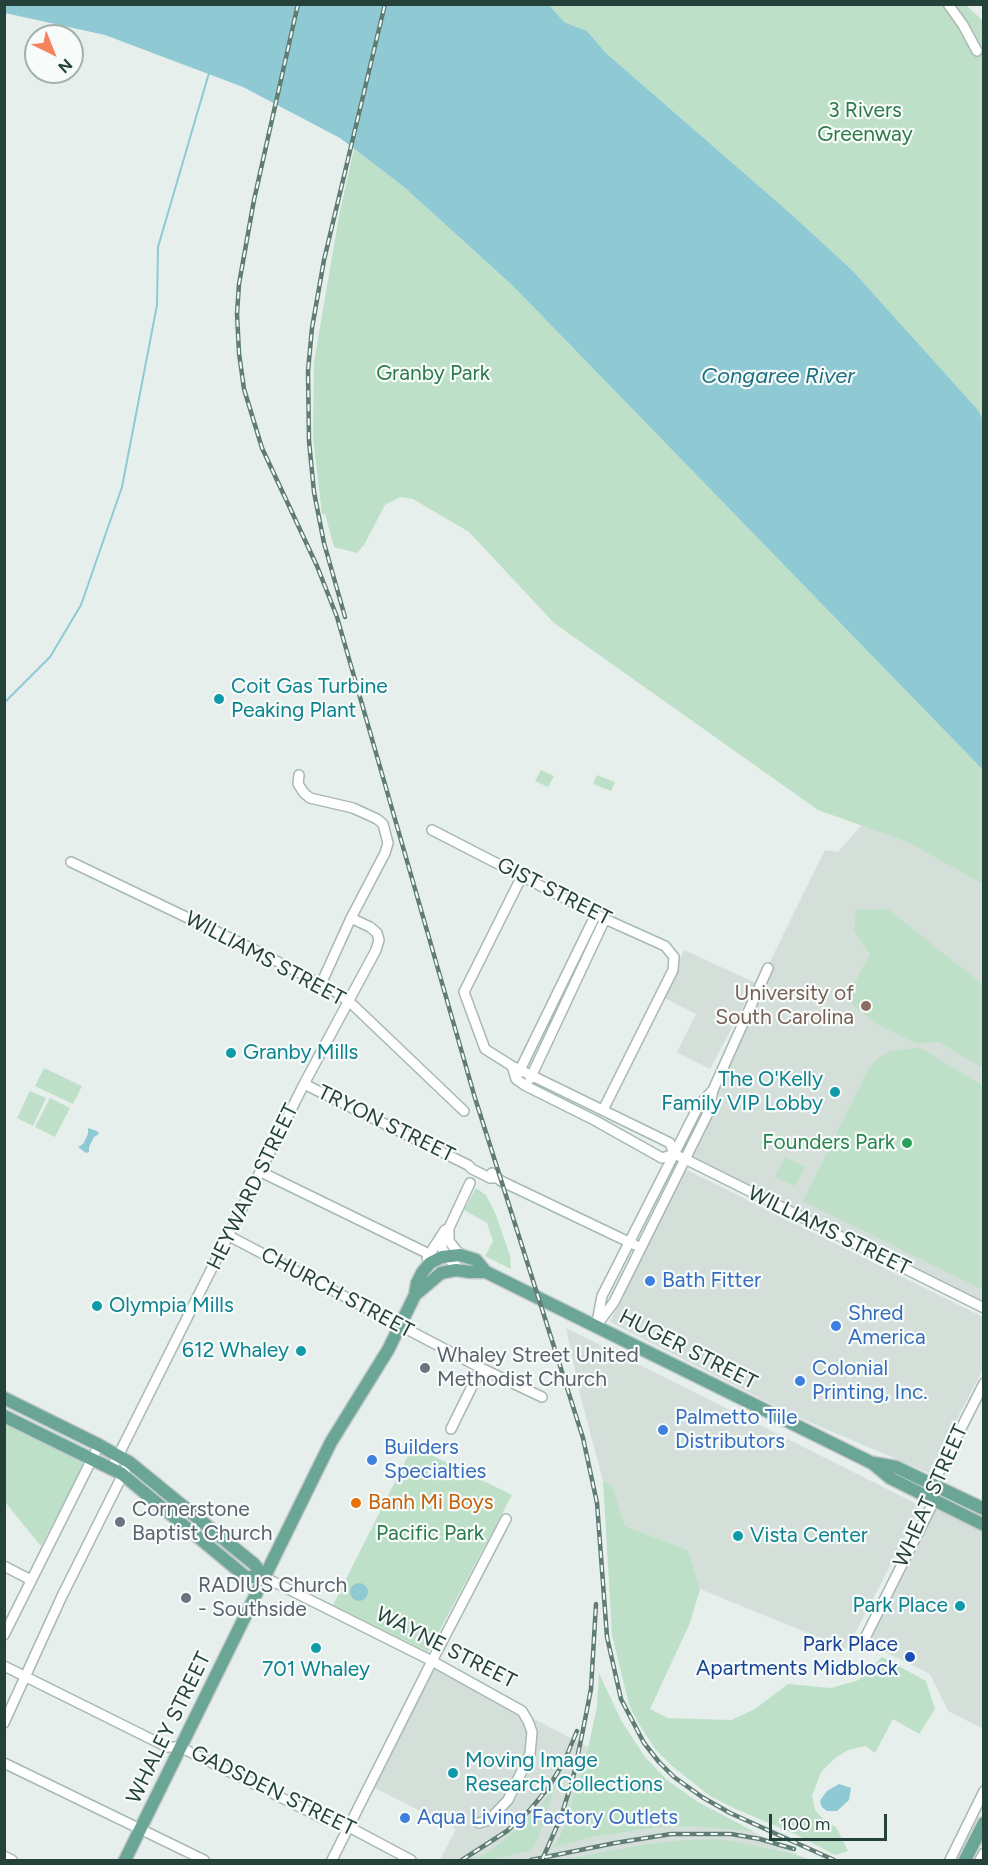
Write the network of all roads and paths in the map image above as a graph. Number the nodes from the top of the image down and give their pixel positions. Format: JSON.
{"nodes":[{"id":1,"x":948,"y":4,"type":"edge"},
{"id":2,"x":977,"y":51,"type":"dead end"},
{"id":3,"x":299,"y":774,"type":"dead end"},
{"id":4,"x":432,"y":830,"type":"dead end"},
{"id":5,"x":71,"y":862,"type":"dead end"},
{"id":6,"x":522,"y":876,"type":"junction"},
{"id":7,"x":596,"y":914,"type":"junction"},
{"id":8,"x":351,"y":918,"type":"junction"},
{"id":9,"x":605,"y":919,"type":"junction"},
{"id":10,"x":768,"y":968,"type":"dead end"},
{"id":11,"x":321,"y":984,"type":"junction"},
{"id":12,"x":349,"y":1001,"type":"junction"},
{"id":13,"x":516,"y":1067,"type":"junction"},
{"id":14,"x":533,"y":1074,"type":"junction"},
{"id":15,"x":304,"y":1084,"type":"junction"},
{"id":16,"x":526,"y":1086,"type":"junction"},
{"id":17,"x":713,"y":1090,"type":"junction"},
{"id":18,"x":603,"y":1110,"type":"junction"},
{"id":19,"x":464,"y":1111,"type":"dead end"},
{"id":20,"x":674,"y":1154,"type":"junction"},
{"id":21,"x":685,"y":1159,"type":"junction"},
{"id":22,"x":261,"y":1172,"type":"junction"},
{"id":23,"x":470,"y":1183,"type":"dead end"},
{"id":24,"x":449,"y":1228,"type":"junction"},
{"id":25,"x":229,"y":1236,"type":"junction"},
{"id":26,"x":441,"y":1236,"type":"junction"},
{"id":27,"x":629,"y":1242,"type":"junction"},
{"id":28,"x":641,"y":1248,"type":"junction"},
{"id":29,"x":429,"y":1254,"type":"junction"},
{"id":30,"x":460,"y":1255,"type":"junction"},
{"id":31,"x":446,"y":1256,"type":"junction"},
{"id":32,"x":460,"y":1270,"type":"junction"},
{"id":33,"x":486,"y":1272,"type":"junction"},
{"id":34,"x":422,"y":1273,"type":"junction"},
{"id":35,"x":415,"y":1295,"type":"junction"},
{"id":36,"x":984,"y":1308,"type":"edge"},
{"id":37,"x":400,"y":1326,"type":"junction"},
{"id":38,"x":596,"y":1326,"type":"junction"},
{"id":39,"x":481,"y":1368,"type":"junction"},
{"id":40,"x":984,"y":1383,"type":"edge"},
{"id":41,"x":542,"y":1397,"type":"dead end"},
{"id":42,"x":4,"y":1398,"type":"edge"},
{"id":43,"x":4,"y":1416,"type":"edge"},
{"id":44,"x":451,"y":1429,"type":"dead end"},
{"id":45,"x":99,"y":1445,"type":"junction"},
{"id":46,"x":92,"y":1458,"type":"junction"},
{"id":47,"x":124,"y":1458,"type":"junction"},
{"id":48,"x":872,"y":1463,"type":"junction"},
{"id":49,"x":117,"y":1471,"type":"junction"},
{"id":50,"x":933,"y":1484,"type":"junction"},
{"id":51,"x":934,"y":1501,"type":"junction"},
{"id":52,"x":984,"y":1509,"type":"edge"},
{"id":53,"x":506,"y":1519,"type":"dead end"},
{"id":54,"x":984,"y":1526,"type":"edge"},
{"id":55,"x":4,"y":1566,"type":"edge"},
{"id":56,"x":264,"y":1577,"type":"junction"},
{"id":57,"x":31,"y":1580,"type":"junction"},
{"id":58,"x":4,"y":1635,"type":"edge"},
{"id":59,"x":863,"y":1642,"type":"dead end"},
{"id":60,"x":432,"y":1661,"type":"junction"},
{"id":61,"x":4,"y":1666,"type":"edge"},
{"id":62,"x":25,"y":1676,"type":"junction"},
{"id":63,"x":4,"y":1723,"type":"edge"},
{"id":64,"x":180,"y":1747,"type":"junction"},
{"id":65,"x":4,"y":1763,"type":"edge"},
{"id":66,"x":984,"y":1791,"type":"edge"},
{"id":67,"x":480,"y":1823,"type":"dead end"},
{"id":68,"x":984,"y":1823,"type":"edge"},
{"id":69,"x":349,"y":1827,"type":"junction"},
{"id":70,"x":141,"y":1828,"type":"junction"},
{"id":71,"x":984,"y":1853,"type":"edge"},
{"id":72,"x":4,"y":1857,"type":"edge"},
{"id":73,"x":12,"y":1860,"type":"edge"},
{"id":74,"x":125,"y":1860,"type":"edge"},
{"id":75,"x":204,"y":1860,"type":"edge"},
{"id":76,"x":332,"y":1860,"type":"edge"},
{"id":77,"x":411,"y":1860,"type":"edge"},
{"id":78,"x":950,"y":1860,"type":"edge"},
{"id":79,"x":965,"y":1860,"type":"edge"},
{"id":80,"x":980,"y":1860,"type":"edge"}],
"edges":[{"from":1,"to":2,"type":"street"},
{"from":3,"to":8,"type":"street"},
{"from":4,"to":6,"type":"street","name":"GIST STREET"},
{"from":5,"to":11,"type":"street","name":"WILLIAMS STREET"},
{"from":6,"to":7,"type":"street","name":"GIST STREET"},
{"from":6,"to":13,"type":"street"},
{"from":7,"to":9,"type":"street","name":"GIST STREET"},
{"from":7,"to":13,"type":"street"},
{"from":8,"to":11,"type":"street"},
{"from":8,"to":12,"type":"street","name":"HEYWARD STREET"},
{"from":9,"to":14,"type":"street"},
{"from":9,"to":18,"type":"street","name":"GIST STREET"},
{"from":10,"to":17,"type":"street"},
{"from":11,"to":12,"type":"street","name":"WILLIAMS STREET"},
{"from":12,"to":15,"type":"street","name":"HEYWARD STREET"},
{"from":12,"to":19,"type":"street","name":"WILLIAMS STREET"},
{"from":13,"to":14,"type":"street","name":"WILLIAMS STREET"},
{"from":13,"to":16,"type":"street","name":"WILLIAMS STREET"},
{"from":14,"to":16,"type":"street"},
{"from":14,"to":18,"type":"street","name":"WILLIAMS STREET"},
{"from":15,"to":22,"type":"street","name":"HEYWARD STREET"},
{"from":15,"to":27,"type":"street","name":"TRYON STREET"},
{"from":16,"to":20,"type":"street","name":"WILLIAMS STREET"},
{"from":17,"to":20,"type":"street"},
{"from":17,"to":21,"type":"street"},
{"from":18,"to":20,"type":"street","name":"WILLIAMS STREET"},
{"from":20,"to":21,"type":"street","name":"WILLIAMS STREET"},
{"from":20,"to":27,"type":"street"},
{"from":21,"to":28,"type":"street"},
{"from":21,"to":36,"type":"street","name":"WILLIAMS STREET"},
{"from":22,"to":25,"type":"street","name":"HEYWARD STREET"},
{"from":22,"to":29,"type":"street"},
{"from":23,"to":24,"type":"street","name":"WHALEY STREET"},
{"from":24,"to":26,"type":"street","name":"WHALEY STREET"},
{"from":24,"to":30,"type":"street"},
{"from":25,"to":37,"type":"street","name":"CHURCH STREET"},
{"from":25,"to":47,"type":"street","name":"HEYWARD STREET"},
{"from":26,"to":29,"type":"street","name":"WHALEY STREET"},
{"from":26,"to":31,"type":"street"},
{"from":27,"to":28,"type":"street","name":"TRYON STREET"},
{"from":27,"to":38,"type":"street"},
{"from":28,"to":38,"type":"street"},
{"from":29,"to":34,"type":"street","name":"WHALEY STREET"},
{"from":30,"to":31,"type":"main road"},
{"from":30,"to":33,"type":"main road"},
{"from":31,"to":32,"type":"street"},
{"from":31,"to":34,"type":"main road"},
{"from":32,"to":33,"type":"main road","name":"WHALEY STREET"},
{"from":32,"to":35,"type":"main road","name":"WHALEY STREET"},
{"from":33,"to":38,"type":"main road","name":"HUGER STREET"},
{"from":34,"to":35,"type":"main road","name":"WHALEY STREET"},
{"from":35,"to":37,"type":"main road","name":"WHALEY STREET"},
{"from":37,"to":39,"type":"street","name":"CHURCH STREET"},
{"from":37,"to":56,"type":"main road","name":"WHALEY STREET"},
{"from":38,"to":48,"type":"main road","name":"HUGER STREET"},
{"from":39,"to":41,"type":"street","name":"CHURCH STREET"},
{"from":39,"to":44,"type":"street"},
{"from":40,"to":50,"type":"street","name":"WHEAT STREET"},
{"from":42,"to":45,"type":"main road","name":"WAYNE STREET"},
{"from":43,"to":46,"type":"main road","name":"WAYNE STREET"},
{"from":45,"to":46,"type":"street"},
{"from":45,"to":47,"type":"main road","name":"WAYNE STREET"},
{"from":46,"to":49,"type":"main road","name":"WAYNE STREET"},
{"from":46,"to":57,"type":"street"},
{"from":47,"to":49,"type":"street","name":"HEYWARD STREET"},
{"from":47,"to":56,"type":"main road","name":"WAYNE STREET"},
{"from":48,"to":50,"type":"main road","name":"HUGER STREET"},
{"from":48,"to":51,"type":"main road","name":"HUGER STREET"},
{"from":49,"to":56,"type":"main road","name":"WAYNE STREET"},
{"from":49,"to":62,"type":"street","name":"HEYWARD STREET"},
{"from":50,"to":51,"type":"street","name":"WHEAT STREET"},
{"from":50,"to":52,"type":"main road","name":"HUGER STREET"},
{"from":51,"to":54,"type":"main road","name":"HUGER STREET"},
{"from":51,"to":59,"type":"street","name":"WHEAT STREET"},
{"from":53,"to":60,"type":"street"},
{"from":55,"to":57,"type":"street"},
{"from":56,"to":60,"type":"street","name":"WAYNE STREET"},
{"from":56,"to":64,"type":"main road","name":"WHALEY STREET"},
{"from":57,"to":58,"type":"street"},
{"from":60,"to":67,"type":"street","name":"WAYNE STREET"},
{"from":60,"to":69,"type":"street"},
{"from":61,"to":62,"type":"street","name":"GADSDEN STREET"},
{"from":62,"to":63,"type":"street","name":"HEYWARD STREET"},
{"from":62,"to":64,"type":"street","name":"GADSDEN STREET"},
{"from":64,"to":69,"type":"street","name":"GADSDEN STREET"},
{"from":64,"to":70,"type":"main road","name":"WHALEY STREET"},
{"from":65,"to":70,"type":"street"},
{"from":66,"to":78,"type":"street"},
{"from":68,"to":79,"type":"main road"},
{"from":69,"to":76,"type":"street"},
{"from":69,"to":77,"type":"street","name":"GADSDEN STREET"},
{"from":70,"to":74,"type":"main road","name":"WHALEY STREET"},
{"from":70,"to":75,"type":"street"},
{"from":71,"to":80,"type":"street"},
{"from":72,"to":73,"type":"street"}]}
